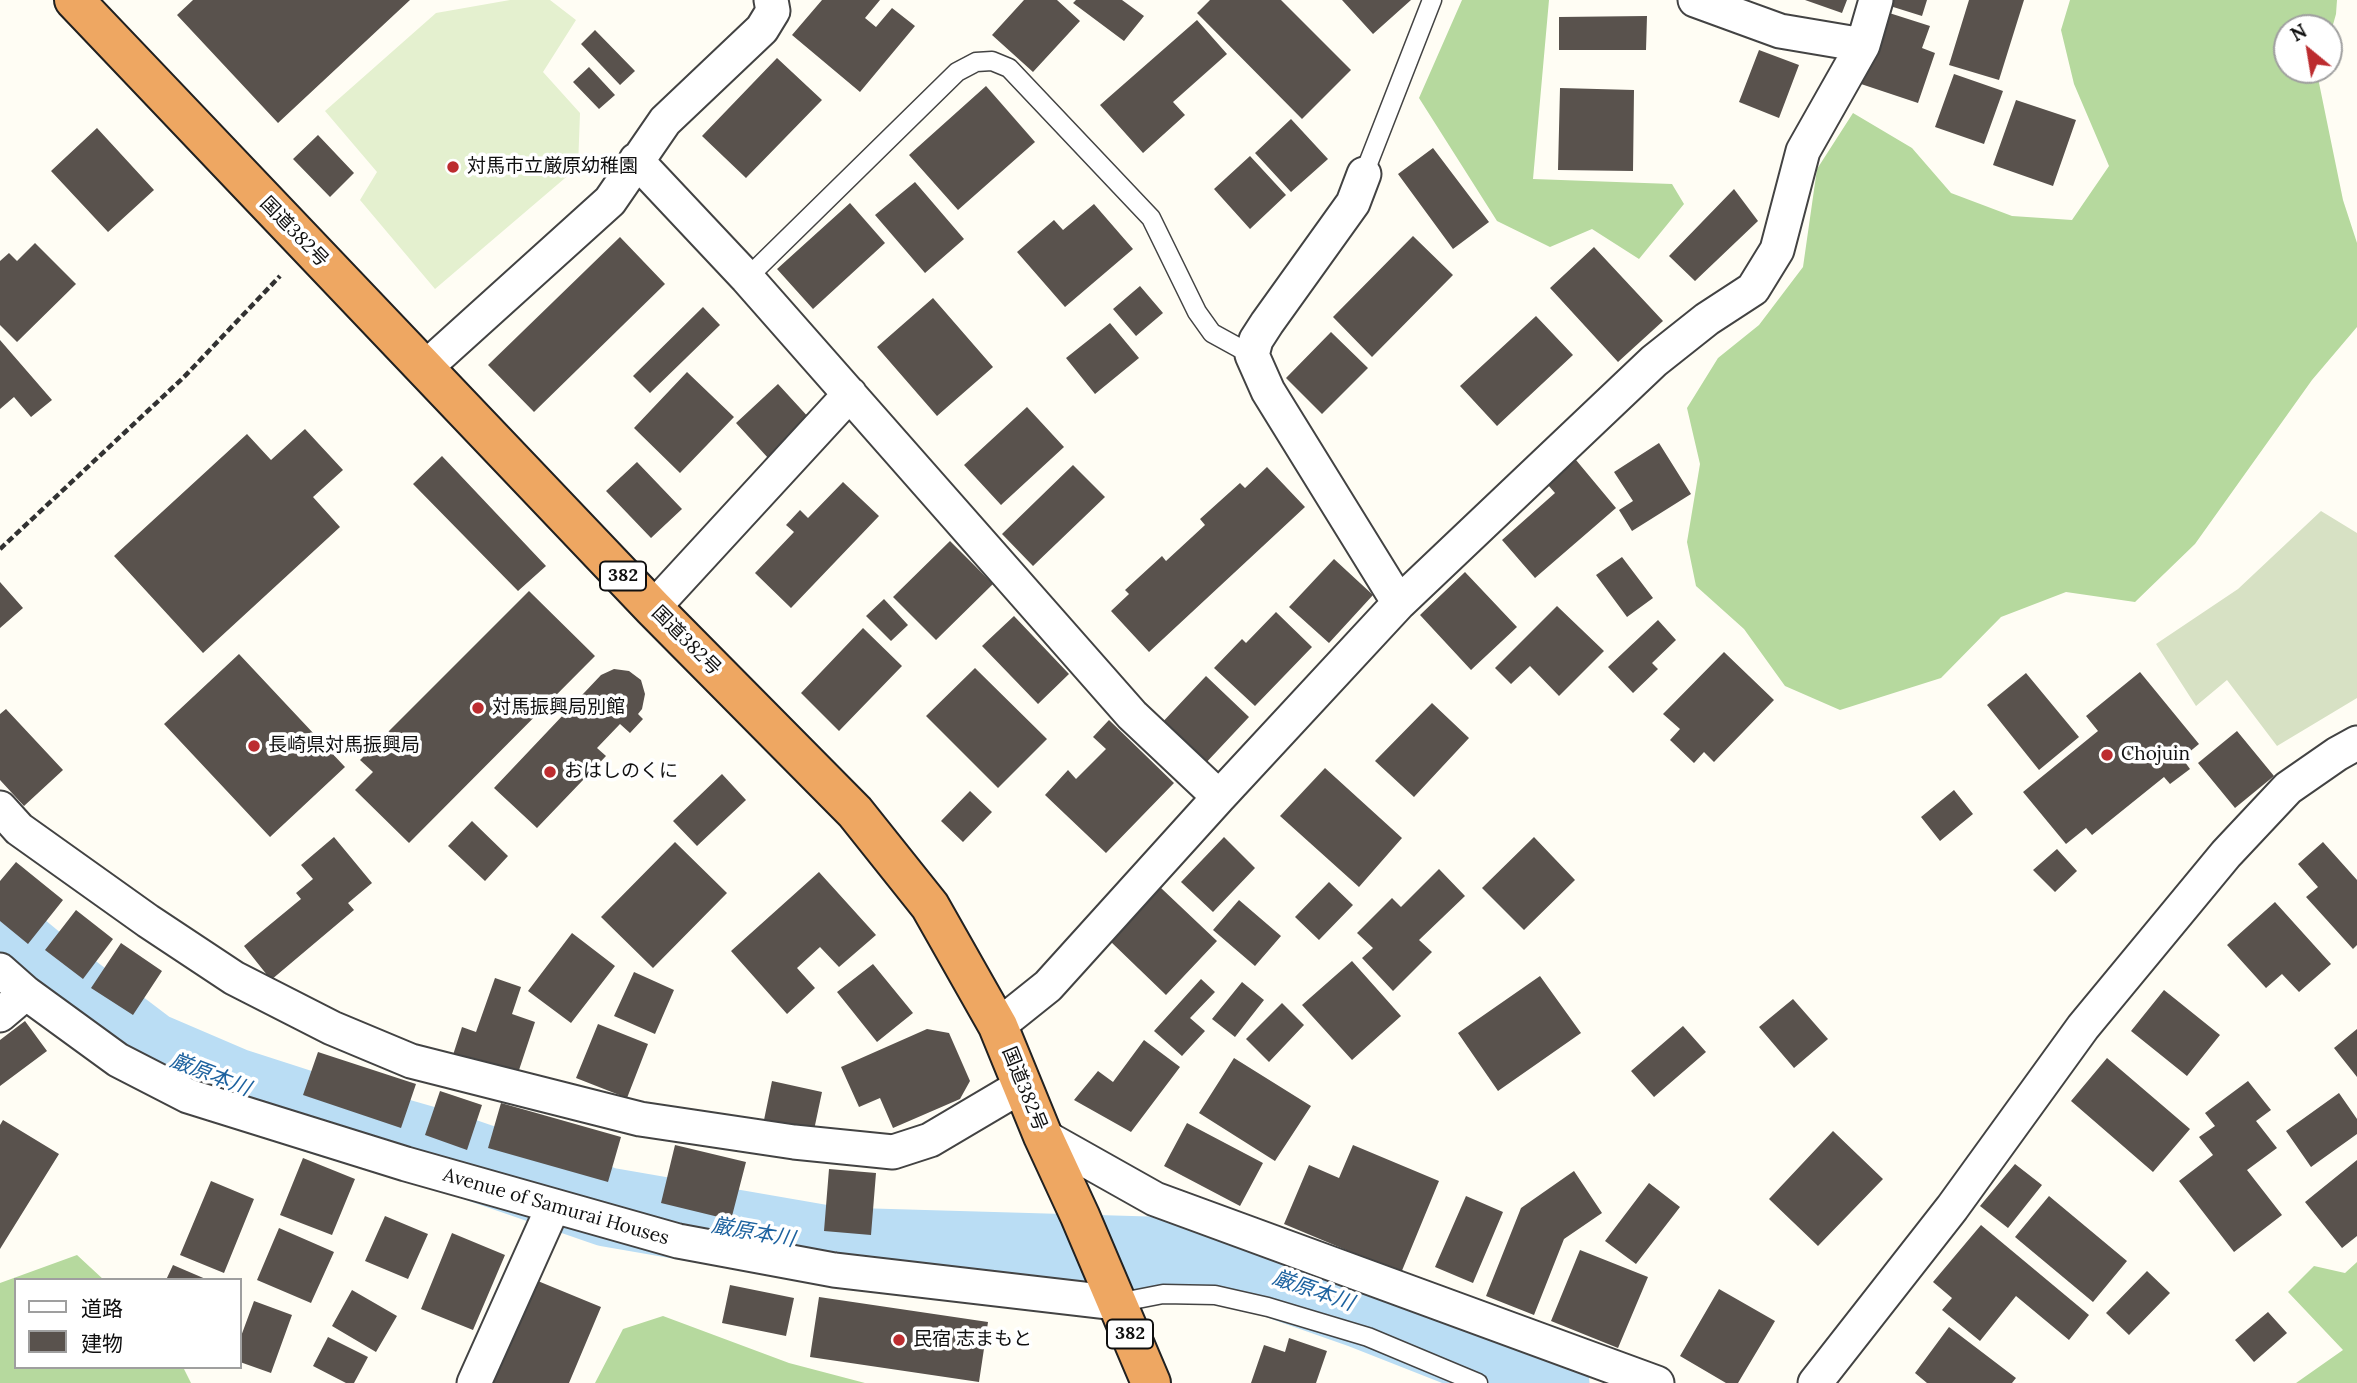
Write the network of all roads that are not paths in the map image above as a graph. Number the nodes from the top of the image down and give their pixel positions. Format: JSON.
{"nodes":[{"id":1,"x":74,"y":0,"type":"edge"},
{"id":2,"x":771,"y":0,"type":"edge"},
{"id":3,"x":1432,"y":0,"type":"edge"},
{"id":4,"x":1695,"y":0,"type":"edge"},
{"id":5,"x":1876,"y":0,"type":"edge"},
{"id":6,"x":1863,"y":45,"type":"junction"},
{"id":7,"x":636,"y":160,"type":"junction"},
{"id":8,"x":1364,"y":174,"type":"joint"},
{"id":9,"x":747,"y":278,"type":"junction"},
{"id":10,"x":1252,"y":355,"type":"junction"},
{"id":11,"x":424,"y":369,"type":"junction"},
{"id":12,"x":850,"y":394,"type":"junction"},
{"id":13,"x":1399,"y":603,"type":"junction"},
{"id":14,"x":653,"y":608,"type":"junction"},
{"id":15,"x":2357,"y":743,"type":"edge"},
{"id":16,"x":1219,"y":797,"type":"junction"},
{"id":17,"x":0,"y":808,"type":"edge"},
{"id":18,"x":0,"y":970,"type":"edge"},
{"id":19,"x":26,"y":993,"type":"junction"},
{"id":20,"x":0,"y":1015,"type":"edge"},
{"id":21,"x":998,"y":1026,"type":"junction"},
{"id":22,"x":1023,"y":1085,"type":"junction"},
{"id":23,"x":1042,"y":1136,"type":"junction"},
{"id":24,"x":553,"y":1207,"type":"junction"},
{"id":25,"x":1113,"y":1294,"type":"junction"},
{"id":26,"x":1819,"y":1382,"type":"edge"},
{"id":27,"x":474,"y":1383,"type":"edge"},
{"id":28,"x":1151,"y":1383,"type":"edge"},
{"id":29,"x":1478,"y":1383,"type":"edge"},
{"id":30,"x":1657,"y":1383,"type":"edge"}],
"edges":[{"from":1,"to":11,"type":"highway","name":"国道382号","number":"382"},
{"from":2,"to":7,"type":"street"},
{"from":3,"to":8,"type":"lane"},
{"from":4,"to":6,"type":"street"},
{"from":5,"to":6,"type":"street"},
{"from":6,"to":13,"type":"street"},
{"from":7,"to":9,"type":"street"},
{"from":7,"to":11,"type":"street"},
{"from":8,"to":10,"type":"street"},
{"from":9,"to":10,"type":"lane"},
{"from":9,"to":12,"type":"street"},
{"from":10,"to":13,"type":"street"},
{"from":11,"to":14,"type":"highway","name":"国道382号","number":"382"},
{"from":12,"to":14,"type":"street"},
{"from":12,"to":16,"type":"street"},
{"from":13,"to":16,"type":"street"},
{"from":14,"to":21,"type":"highway","name":"国道382号","number":"382"},
{"from":15,"to":26,"type":"street"},
{"from":16,"to":21,"type":"street"},
{"from":17,"to":22,"type":"street"},
{"from":18,"to":19,"type":"street","name":"Avenue of Samurai Houses"},
{"from":19,"to":20,"type":"street"},
{"from":19,"to":24,"type":"street","name":"Avenue of Samurai Houses"},
{"from":21,"to":22,"type":"highway","name":"国道382号","number":"382"},
{"from":22,"to":23,"type":"highway","name":"国道382号","number":"382"},
{"from":23,"to":25,"type":"highway","name":"国道382号","number":"382"},
{"from":23,"to":30,"type":"street"},
{"from":24,"to":25,"type":"street","name":"Avenue of Samurai Houses"},
{"from":24,"to":27,"type":"street"},
{"from":25,"to":28,"type":"highway","name":"国道382号","number":"382"},
{"from":25,"to":29,"type":"lane","name":"Avenue of Samurai Houses"}]}
